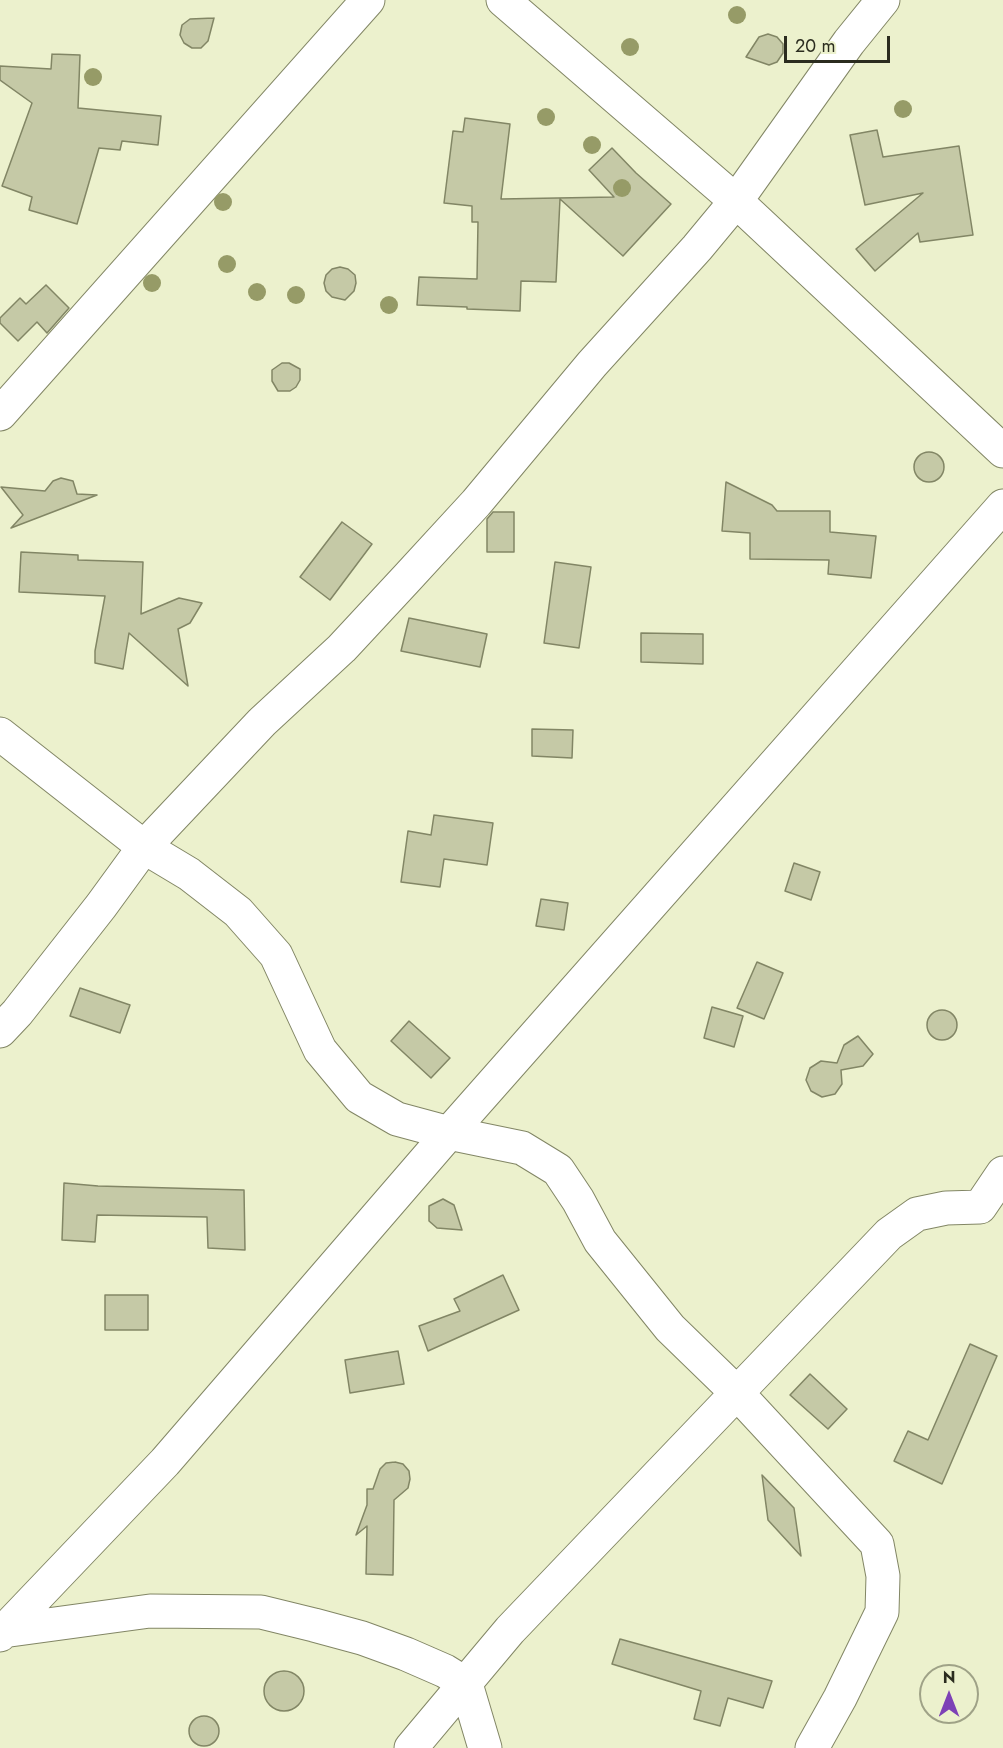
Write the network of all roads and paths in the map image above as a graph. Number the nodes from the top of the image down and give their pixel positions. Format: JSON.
{"nodes":[{"id":1,"x":368,"y":0,"type":"edge"},
{"id":2,"x":503,"y":0,"type":"edge"},
{"id":3,"x":883,"y":0,"type":"edge"},
{"id":4,"x":736,"y":201,"type":"junction"},
{"id":5,"x":0,"y":414,"type":"edge"},
{"id":6,"x":1003,"y":451,"type":"edge"},
{"id":7,"x":1003,"y":506,"type":"edge"},
{"id":8,"x":0,"y":734,"type":"edge"},
{"id":9,"x":144,"y":847,"type":"junction"},
{"id":10,"x":0,"y":1031,"type":"edge"},
{"id":11,"x":449,"y":1133,"type":"junction"},
{"id":12,"x":1003,"y":1173,"type":"edge"},
{"id":13,"x":992,"y":1210,"type":"edge"},
{"id":14,"x":738,"y":1394,"type":"junction"},
{"id":15,"x":2,"y":1633,"type":"edge"},
{"id":16,"x":466,"y":1683,"type":"junction"},
{"id":17,"x":411,"y":1748,"type":"edge"},
{"id":18,"x":485,"y":1748,"type":"edge"},
{"id":19,"x":812,"y":1748,"type":"edge"}],
"edges":[{"from":1,"to":5,"type":"street"},
{"from":2,"to":4,"type":"street"},
{"from":3,"to":4,"type":"street"},
{"from":4,"to":6,"type":"street"},
{"from":4,"to":9,"type":"street"},
{"from":7,"to":11,"type":"street"},
{"from":8,"to":9,"type":"street"},
{"from":9,"to":10,"type":"street"},
{"from":9,"to":11,"type":"street"},
{"from":11,"to":14,"type":"street"},
{"from":11,"to":15,"type":"street"},
{"from":12,"to":13,"type":"street"},
{"from":13,"to":14,"type":"street"},
{"from":14,"to":16,"type":"street"},
{"from":14,"to":19,"type":"street"},
{"from":15,"to":16,"type":"street"},
{"from":16,"to":17,"type":"street"},
{"from":16,"to":18,"type":"street"}]}
